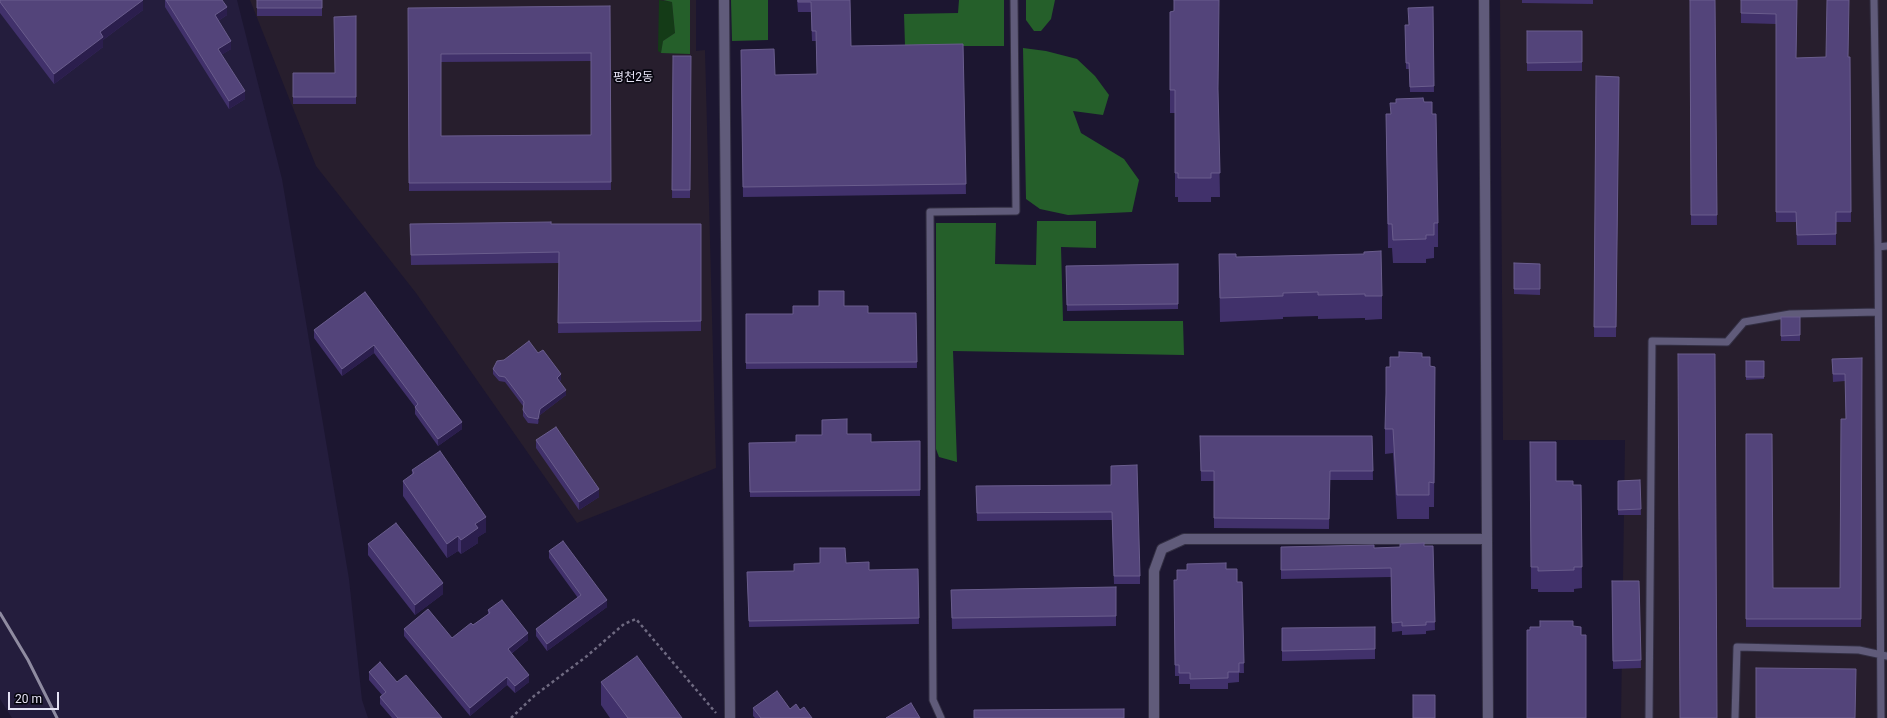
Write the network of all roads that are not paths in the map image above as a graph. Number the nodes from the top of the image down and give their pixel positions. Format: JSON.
{"nodes":[{"id":1,"x":724,"y":0,"type":"edge"},
{"id":2,"x":1014,"y":0,"type":"edge"},
{"id":3,"x":1484,"y":0,"type":"edge"},
{"id":4,"x":1874,"y":0,"type":"edge"},
{"id":5,"x":1878,"y":246,"type":"junction"},
{"id":6,"x":1887,"y":246,"type":"edge"},
{"id":7,"x":1878,"y":312,"type":"junction"},
{"id":8,"x":1487,"y":539,"type":"junction"},
{"id":9,"x":1884,"y":656,"type":"edge"},
{"id":10,"x":730,"y":718,"type":"edge"},
{"id":11,"x":941,"y":718,"type":"edge"},
{"id":12,"x":1154,"y":718,"type":"edge"},
{"id":13,"x":1488,"y":718,"type":"edge"},
{"id":14,"x":1649,"y":718,"type":"edge"},
{"id":15,"x":1735,"y":718,"type":"edge"},
{"id":16,"x":1881,"y":718,"type":"edge"}],
"edges":[{"from":1,"to":10,"type":"street"},
{"from":2,"to":11,"type":"lane"},
{"from":3,"to":8,"type":"street"},
{"from":4,"to":5,"type":"lane"},
{"from":5,"to":6,"type":"lane"},
{"from":5,"to":7,"type":"lane"},
{"from":7,"to":9,"type":"lane"},
{"from":7,"to":14,"type":"lane"},
{"from":8,"to":12,"type":"street"},
{"from":8,"to":13,"type":"street"},
{"from":9,"to":15,"type":"lane"},
{"from":9,"to":16,"type":"lane"}]}
